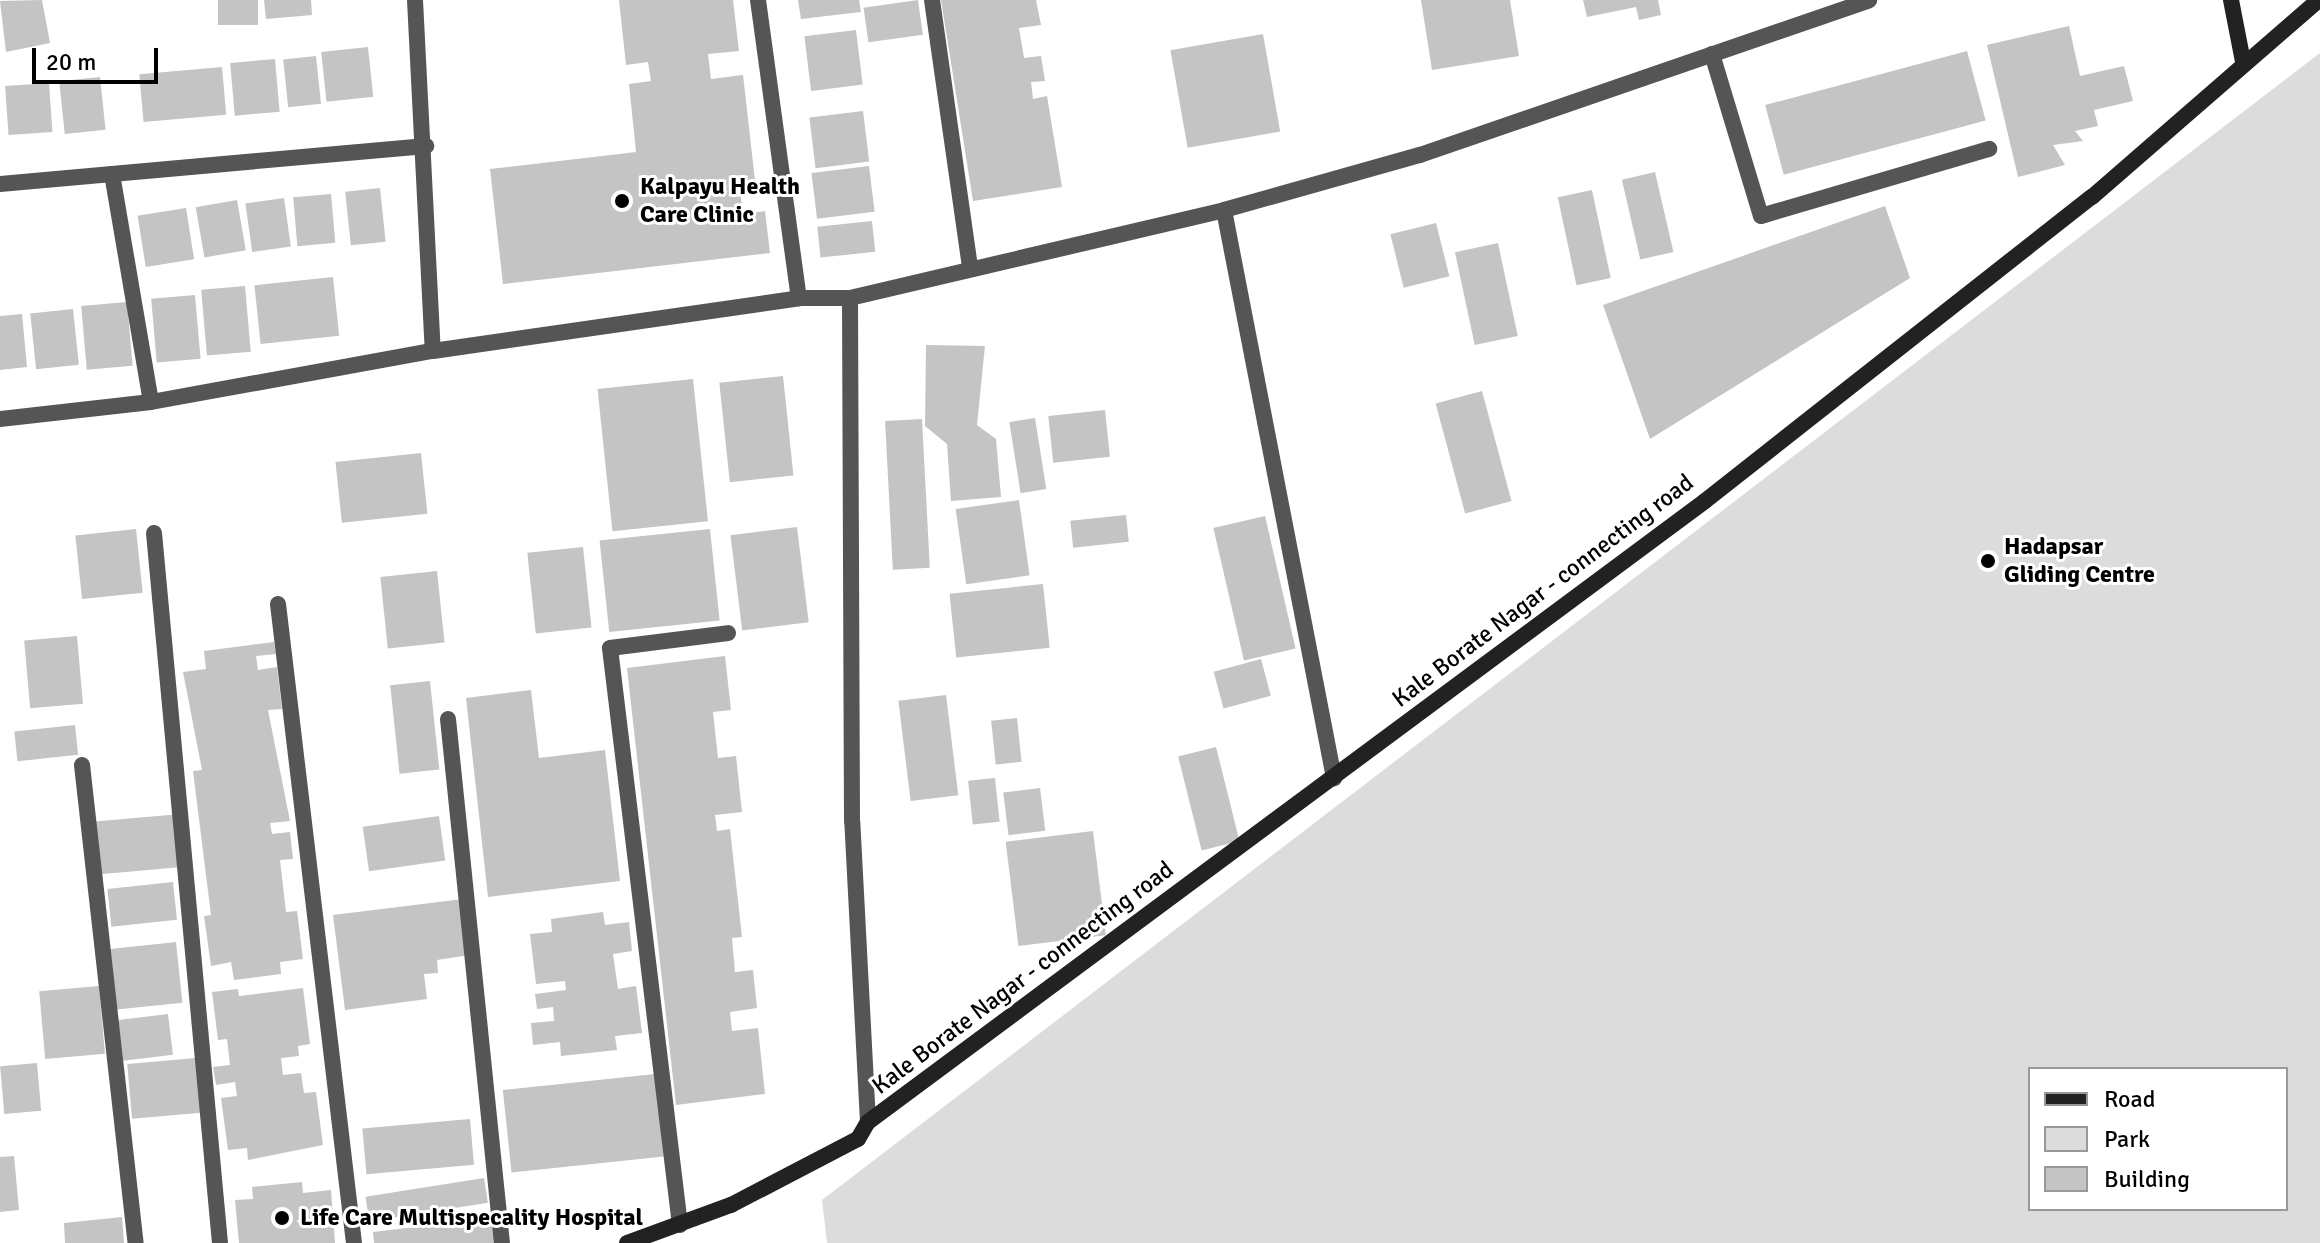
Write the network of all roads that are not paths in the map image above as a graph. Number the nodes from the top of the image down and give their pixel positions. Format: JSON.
{"nodes":[{"id":1,"x":415,"y":0,"type":"edge"},
{"id":2,"x":758,"y":0,"type":"edge"},
{"id":3,"x":932,"y":0,"type":"edge"},
{"id":4,"x":1869,"y":0,"type":"edge"},
{"id":5,"x":2231,"y":0,"type":"edge"},
{"id":6,"x":2319,"y":0,"type":"edge"},
{"id":7,"x":1712,"y":54,"type":"junction"},
{"id":8,"x":2243,"y":62,"type":"junction"},
{"id":9,"x":426,"y":146,"type":"junction"},
{"id":10,"x":1989,"y":149,"type":"dead end"},
{"id":11,"x":112,"y":174,"type":"junction"},
{"id":12,"x":0,"y":184,"type":"edge"},
{"id":13,"x":1224,"y":210,"type":"junction"},
{"id":14,"x":970,"y":266,"type":"junction"},
{"id":15,"x":799,"y":298,"type":"junction"},
{"id":16,"x":850,"y":298,"type":"junction"},
{"id":17,"x":433,"y":351,"type":"junction"},
{"id":18,"x":151,"y":402,"type":"junction"},
{"id":19,"x":0,"y":419,"type":"edge"},
{"id":20,"x":154,"y":533,"type":"dead end"},
{"id":21,"x":278,"y":604,"type":"dead end"},
{"id":22,"x":728,"y":633,"type":"dead end"},
{"id":23,"x":448,"y":719,"type":"dead end"},
{"id":24,"x":82,"y":765,"type":"dead end"},
{"id":25,"x":1334,"y":778,"type":"junction"},
{"id":26,"x":868,"y":1122,"type":"junction"},
{"id":27,"x":680,"y":1225,"type":"junction"},
{"id":28,"x":136,"y":1243,"type":"edge"},
{"id":29,"x":220,"y":1243,"type":"edge"},
{"id":30,"x":354,"y":1243,"type":"edge"},
{"id":31,"x":502,"y":1243,"type":"edge"},
{"id":32,"x":627,"y":1243,"type":"edge"}],
"edges":[{"from":1,"to":9,"type":"street"},
{"from":2,"to":15,"type":"street"},
{"from":3,"to":14,"type":"street"},
{"from":4,"to":7,"type":"street"},
{"from":5,"to":8,"type":"street"},
{"from":6,"to":8,"type":"street"},
{"from":7,"to":10,"type":"street"},
{"from":7,"to":13,"type":"street"},
{"from":8,"to":25,"type":"street","name":"Kale Borate Nagar - connecting road"},
{"from":9,"to":11,"type":"street"},
{"from":9,"to":17,"type":"street"},
{"from":11,"to":12,"type":"street"},
{"from":11,"to":18,"type":"street"},
{"from":13,"to":14,"type":"street"},
{"from":13,"to":25,"type":"street"},
{"from":14,"to":16,"type":"street"},
{"from":15,"to":16,"type":"street"},
{"from":15,"to":17,"type":"street"},
{"from":16,"to":26,"type":"street"},
{"from":17,"to":18,"type":"street"},
{"from":18,"to":19,"type":"street"},
{"from":20,"to":29,"type":"street"},
{"from":21,"to":30,"type":"street"},
{"from":22,"to":27,"type":"street"},
{"from":23,"to":31,"type":"street"},
{"from":24,"to":28,"type":"street"},
{"from":25,"to":26,"type":"street","name":"Kale Borate Nagar - connecting road"},
{"from":26,"to":27,"type":"street","name":"Kale Borate Nagar - connecting road"},
{"from":27,"to":32,"type":"street"}]}
